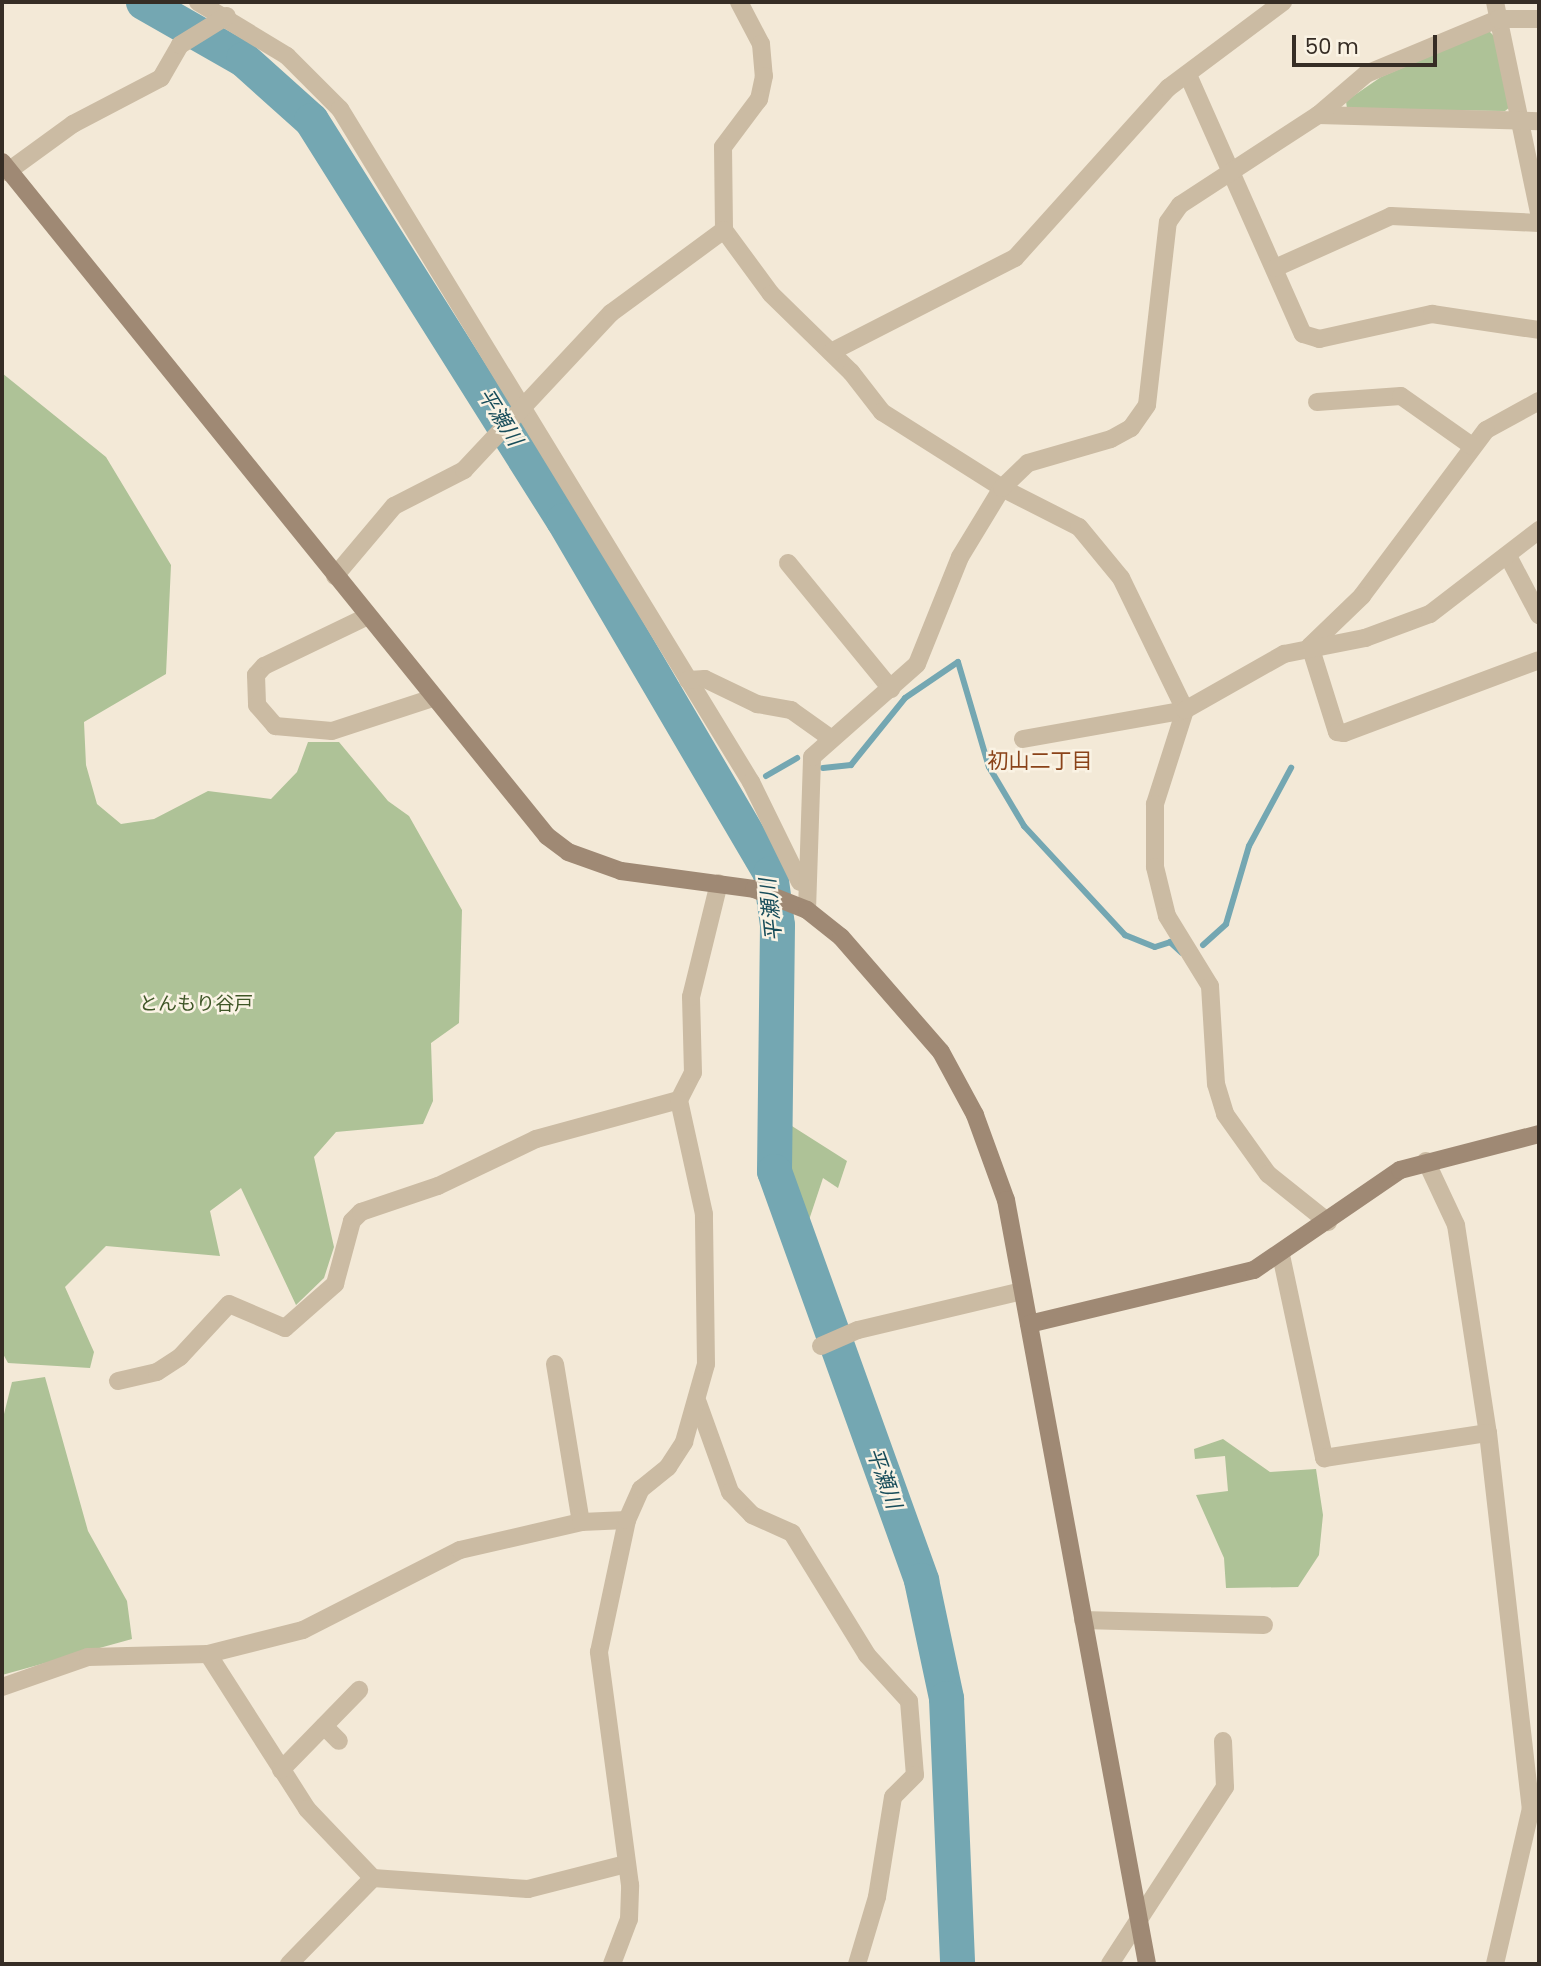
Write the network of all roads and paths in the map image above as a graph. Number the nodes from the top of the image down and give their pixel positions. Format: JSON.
{"nodes":[{"id":1,"x":198,"y":2,"type":"edge"},
{"id":2,"x":739,"y":2,"type":"edge"},
{"id":3,"x":1283,"y":2,"type":"edge"},
{"id":4,"x":1497,"y":10,"type":"edge"},
{"id":5,"x":227,"y":17,"type":"junction"},
{"id":6,"x":1539,"y":19,"type":"edge"},
{"id":7,"x":1188,"y":75,"type":"junction"},
{"id":8,"x":1318,"y":115,"type":"junction"},
{"id":9,"x":1530,"y":121,"type":"edge"},
{"id":10,"x":4,"y":169,"type":"edge"},
{"id":11,"x":1232,"y":170,"type":"junction"},
{"id":12,"x":1539,"y":213,"type":"edge"},
{"id":13,"x":1539,"y":223,"type":"edge"},
{"id":14,"x":724,"y":230,"type":"junction"},
{"id":15,"x":1275,"y":268,"type":"junction"},
{"id":16,"x":1539,"y":330,"type":"edge"},
{"id":17,"x":831,"y":352,"type":"junction"},
{"id":18,"x":1539,"y":401,"type":"edge"},
{"id":19,"x":1317,"y":402,"type":"dead end"},
{"id":20,"x":516,"y":410,"type":"junction"},
{"id":21,"x":1472,"y":446,"type":"junction"},
{"id":22,"x":1002,"y":488,"type":"junction"},
{"id":23,"x":1539,"y":530,"type":"edge"},
{"id":24,"x":1508,"y":556,"type":"junction"},
{"id":25,"x":788,"y":563,"type":"dead end"},
{"id":26,"x":334,"y":576,"type":"junction"},
{"id":27,"x":1539,"y":615,"type":"edge"},
{"id":28,"x":366,"y":617,"type":"junction"},
{"id":29,"x":1310,"y":646,"type":"junction"},
{"id":30,"x":1539,"y":660,"type":"edge"},
{"id":31,"x":688,"y":680,"type":"junction"},
{"id":32,"x":891,"y":689,"type":"junction"},
{"id":33,"x":433,"y":698,"type":"junction"},
{"id":34,"x":1185,"y":710,"type":"junction"},
{"id":35,"x":829,"y":737,"type":"junction"},
{"id":36,"x":1023,"y":738,"type":"dead end"},
{"id":37,"x":719,"y":883,"type":"junction"},
{"id":38,"x":800,"y":901,"type":"junction"},
{"id":39,"x":679,"y":1100,"type":"junction"},
{"id":40,"x":1539,"y":1134,"type":"edge"},
{"id":41,"x":1426,"y":1161,"type":"junction"},
{"id":42,"x":1328,"y":1223,"type":"junction"},
{"id":43,"x":1282,"y":1255,"type":"junction"},
{"id":44,"x":1022,"y":1291,"type":"junction"},
{"id":45,"x":1029,"y":1324,"type":"junction"},
{"id":46,"x":824,"y":1344,"type":"dead end"},
{"id":47,"x":555,"y":1364,"type":"dead end"},
{"id":48,"x":118,"y":1381,"type":"dead end"},
{"id":49,"x":698,"y":1403,"type":"junction"},
{"id":50,"x":1488,"y":1433,"type":"junction"},
{"id":51,"x":627,"y":1520,"type":"junction"},
{"id":52,"x":581,"y":1522,"type":"junction"},
{"id":53,"x":1083,"y":1620,"type":"junction"},
{"id":54,"x":1264,"y":1625,"type":"dead end"},
{"id":55,"x":208,"y":1654,"type":"junction"},
{"id":56,"x":2,"y":1687,"type":"edge"},
{"id":57,"x":359,"y":1690,"type":"dead end"},
{"id":58,"x":324,"y":1726,"type":"junction"},
{"id":59,"x":339,"y":1741,"type":"dead end"},
{"id":60,"x":1223,"y":1741,"type":"dead end"},
{"id":61,"x":281,"y":1770,"type":"junction"},
{"id":62,"x":626,"y":1864,"type":"junction"},
{"id":63,"x":373,"y":1878,"type":"junction"},
{"id":64,"x":1138,"y":1918,"type":"junction"},
{"id":65,"x":289,"y":1964,"type":"edge"},
{"id":66,"x":612,"y":1964,"type":"edge"},
{"id":67,"x":857,"y":1964,"type":"edge"},
{"id":68,"x":1110,"y":1964,"type":"edge"},
{"id":69,"x":1147,"y":1964,"type":"edge"},
{"id":70,"x":1495,"y":1964,"type":"edge"}],
"edges":[{"from":1,"to":5,"type":"street"},
{"from":2,"to":14,"type":"street"},
{"from":3,"to":7,"type":"street"},
{"from":4,"to":6,"type":"street"},
{"from":4,"to":8,"type":"street"},
{"from":4,"to":9,"type":"street"},
{"from":5,"to":10,"type":"street"},
{"from":5,"to":20,"type":"street"},
{"from":7,"to":11,"type":"street"},
{"from":7,"to":17,"type":"street"},
{"from":8,"to":9,"type":"street"},
{"from":8,"to":11,"type":"street"},
{"from":9,"to":12,"type":"street"},
{"from":10,"to":26,"type":"street"},
{"from":11,"to":15,"type":"street"},
{"from":11,"to":22,"type":"street"},
{"from":13,"to":15,"type":"street"},
{"from":14,"to":17,"type":"street"},
{"from":14,"to":20,"type":"street"},
{"from":15,"to":16,"type":"street"},
{"from":17,"to":22,"type":"street"},
{"from":18,"to":21,"type":"street"},
{"from":19,"to":21,"type":"street"},
{"from":20,"to":26,"type":"street"},
{"from":20,"to":31,"type":"street"},
{"from":21,"to":29,"type":"street"},
{"from":22,"to":32,"type":"street"},
{"from":22,"to":34,"type":"street"},
{"from":23,"to":24,"type":"street"},
{"from":24,"to":27,"type":"street"},
{"from":24,"to":29,"type":"street"},
{"from":25,"to":32,"type":"street"},
{"from":26,"to":28,"type":"street"},
{"from":28,"to":33,"type":"street"},
{"from":28,"to":33,"type":"street"},
{"from":29,"to":30,"type":"street"},
{"from":29,"to":34,"type":"street"},
{"from":31,"to":35,"type":"street"},
{"from":31,"to":38,"type":"street"},
{"from":32,"to":35,"type":"street"},
{"from":33,"to":37,"type":"street"},
{"from":34,"to":36,"type":"street"},
{"from":34,"to":42,"type":"street"},
{"from":35,"to":38,"type":"street"},
{"from":37,"to":38,"type":"street"},
{"from":37,"to":39,"type":"street"},
{"from":38,"to":44,"type":"street"},
{"from":39,"to":48,"type":"street"},
{"from":39,"to":49,"type":"street"},
{"from":40,"to":41,"type":"street"},
{"from":41,"to":42,"type":"street"},
{"from":41,"to":50,"type":"street"},
{"from":42,"to":43,"type":"street"},
{"from":43,"to":45,"type":"street"},
{"from":43,"to":50,"type":"street"},
{"from":44,"to":45,"type":"street"},
{"from":44,"to":46,"type":"street"},
{"from":45,"to":53,"type":"street"},
{"from":47,"to":52,"type":"street"},
{"from":49,"to":51,"type":"street"},
{"from":49,"to":67,"type":"street"},
{"from":50,"to":70,"type":"street"},
{"from":51,"to":52,"type":"street"},
{"from":51,"to":62,"type":"street"},
{"from":52,"to":55,"type":"street"},
{"from":53,"to":54,"type":"street"},
{"from":53,"to":64,"type":"street"},
{"from":55,"to":56,"type":"street"},
{"from":55,"to":61,"type":"street"},
{"from":57,"to":58,"type":"street"},
{"from":58,"to":59,"type":"street"},
{"from":58,"to":61,"type":"street"},
{"from":60,"to":64,"type":"street"},
{"from":61,"to":63,"type":"street"},
{"from":62,"to":63,"type":"street"},
{"from":62,"to":66,"type":"street"},
{"from":63,"to":65,"type":"street"},
{"from":64,"to":68,"type":"street"},
{"from":64,"to":69,"type":"street"}]}
